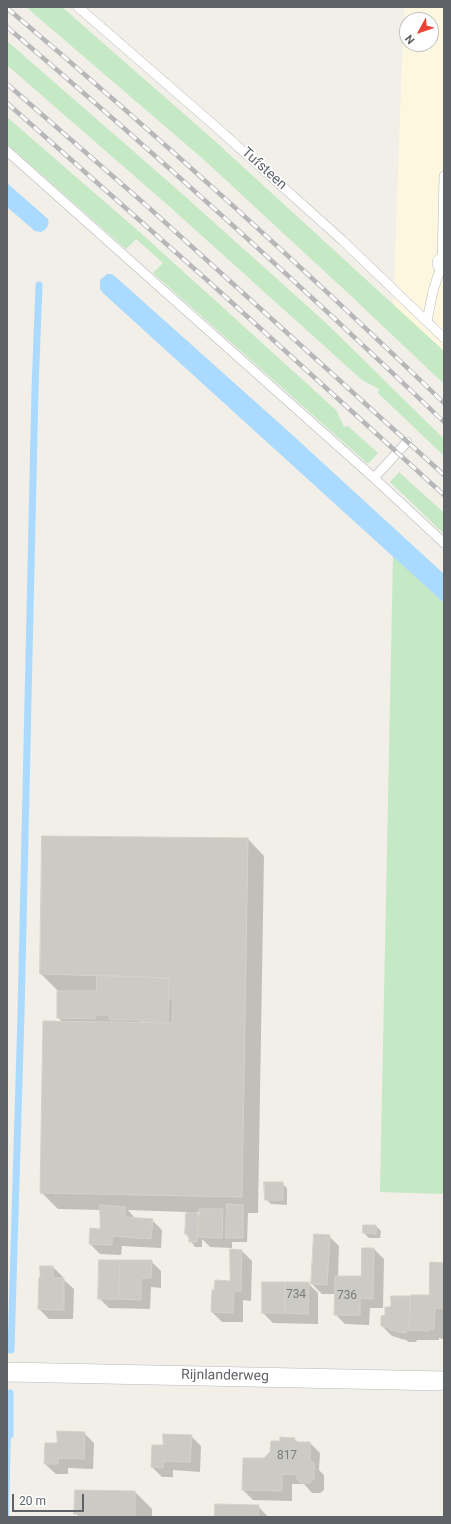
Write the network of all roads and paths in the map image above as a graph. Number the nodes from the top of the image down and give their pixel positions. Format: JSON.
{"nodes":[{"id":1,"x":78,"y":7,"type":"edge"},
{"id":2,"x":7,"y":151,"type":"edge"},
{"id":3,"x":444,"y":176,"type":"edge"},
{"id":4,"x":443,"y":264,"type":"edge"},
{"id":5,"x":427,"y":321,"type":"junction"},
{"id":6,"x":444,"y":338,"type":"edge"},
{"id":7,"x":407,"y":442,"type":"dead end"},
{"id":8,"x":374,"y":478,"type":"junction"},
{"id":9,"x":444,"y":543,"type":"edge"},
{"id":10,"x":7,"y":1372,"type":"edge"},
{"id":11,"x":444,"y":1381,"type":"edge"}],
"edges":[{"from":1,"to":5,"type":"lane","name":"Tufsteen"},
{"from":2,"to":8,"type":"lane"},
{"from":3,"to":4,"type":"lane"},
{"from":4,"to":5,"type":"lane"},
{"from":5,"to":6,"type":"lane","name":"Tufsteen"},
{"from":7,"to":8,"type":"lane"},
{"from":8,"to":9,"type":"lane"},
{"from":10,"to":11,"type":"street","name":"Rijnlanderweg"}]}
